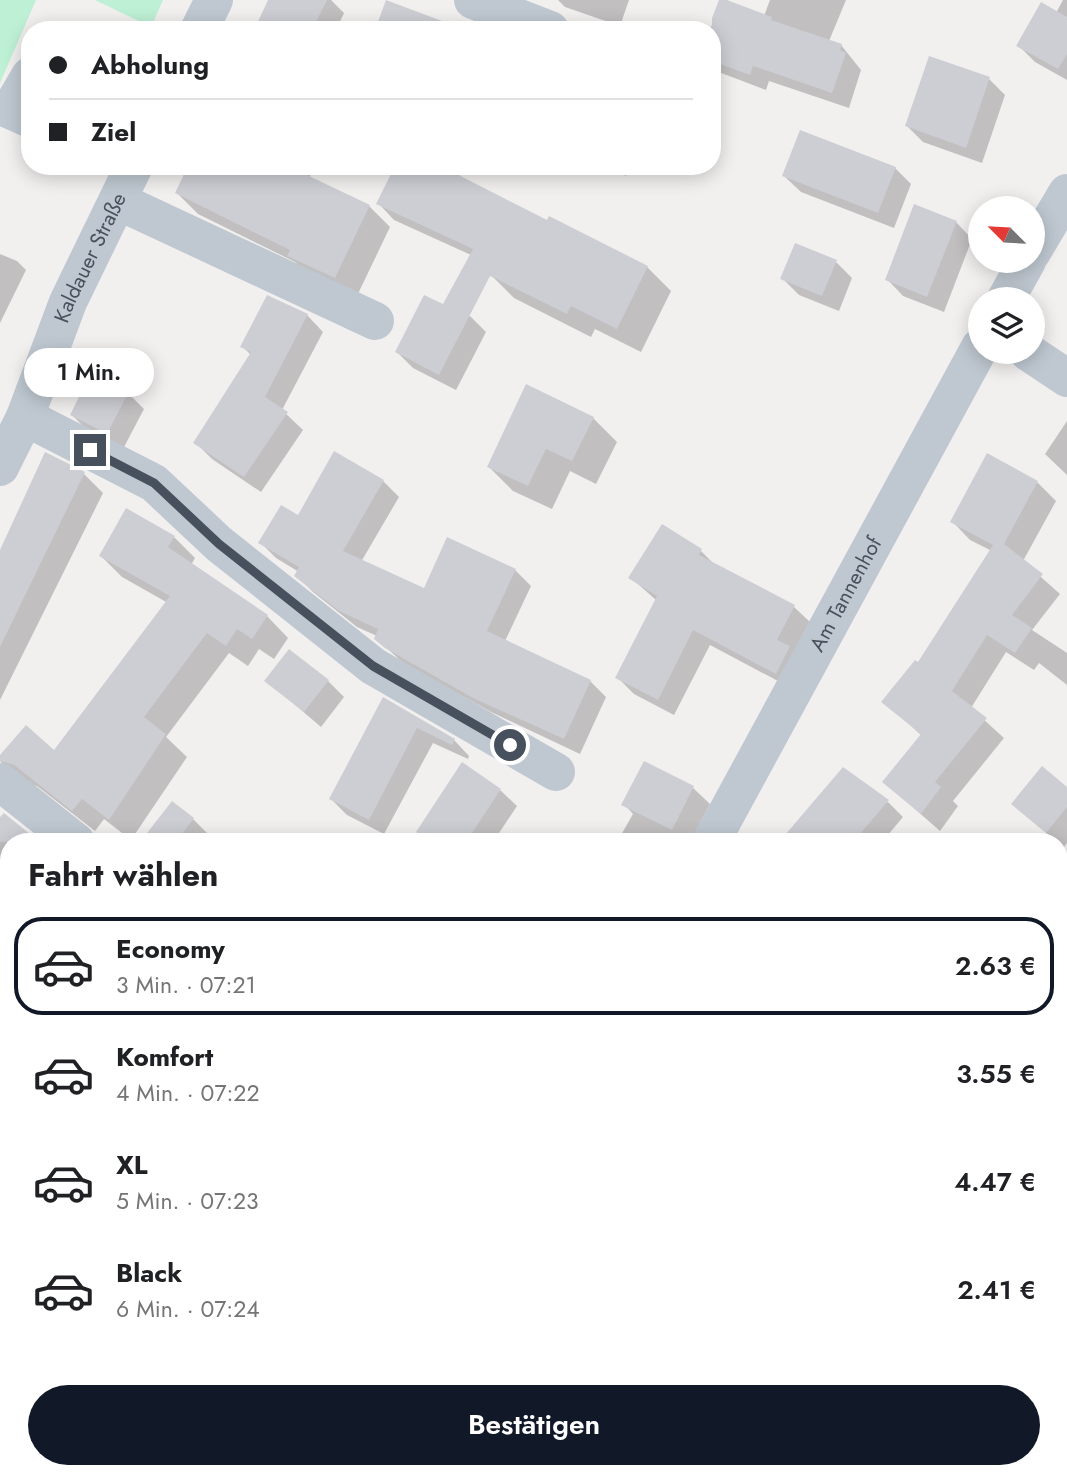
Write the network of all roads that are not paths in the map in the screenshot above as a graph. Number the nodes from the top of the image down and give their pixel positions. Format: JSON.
{"nodes":[{"id":1,"x":214,"y":0,"type":"edge"},
{"id":2,"x":472,"y":0,"type":"edge"},
{"id":3,"x":204,"y":21,"type":"edge"},
{"id":4,"x":527,"y":21,"type":"edge"},
{"id":5,"x":21,"y":91,"type":"edge"},
{"id":6,"x":21,"y":115,"type":"edge"},
{"id":7,"x":128,"y":175,"type":"edge"},
{"id":8,"x":1067,"y":193,"type":"edge"},
{"id":9,"x":1045,"y":230,"type":"edge"},
{"id":10,"x":375,"y":321,"type":"dead end"},
{"id":11,"x":1045,"y":363,"type":"edge"},
{"id":12,"x":971,"y":364,"type":"edge"},
{"id":13,"x":1067,"y":378,"type":"edge"},
{"id":14,"x":25,"y":417,"type":"junction"},
{"id":15,"x":0,"y":467,"type":"edge"},
{"id":16,"x":556,"y":772,"type":"dead end"},
{"id":17,"x":0,"y":782,"type":"edge"},
{"id":18,"x":65,"y":833,"type":"edge"},
{"id":19,"x":717,"y":833,"type":"edge"}],
"edges":[{"from":1,"to":3,"type":"street"},
{"from":2,"to":4,"type":"street"},
{"from":5,"to":6,"type":"street"},
{"from":7,"to":10,"type":"street"},
{"from":7,"to":14,"type":"street","name":"Kaldauer Straße"},
{"from":8,"to":9,"type":"street"},
{"from":11,"to":13,"type":"street"},
{"from":12,"to":19,"type":"street","name":"Am Tannenhof"},
{"from":14,"to":15,"type":"street","name":"Kaldauer Straße"},
{"from":14,"to":16,"type":"street"},
{"from":17,"to":18,"type":"street"}]}
